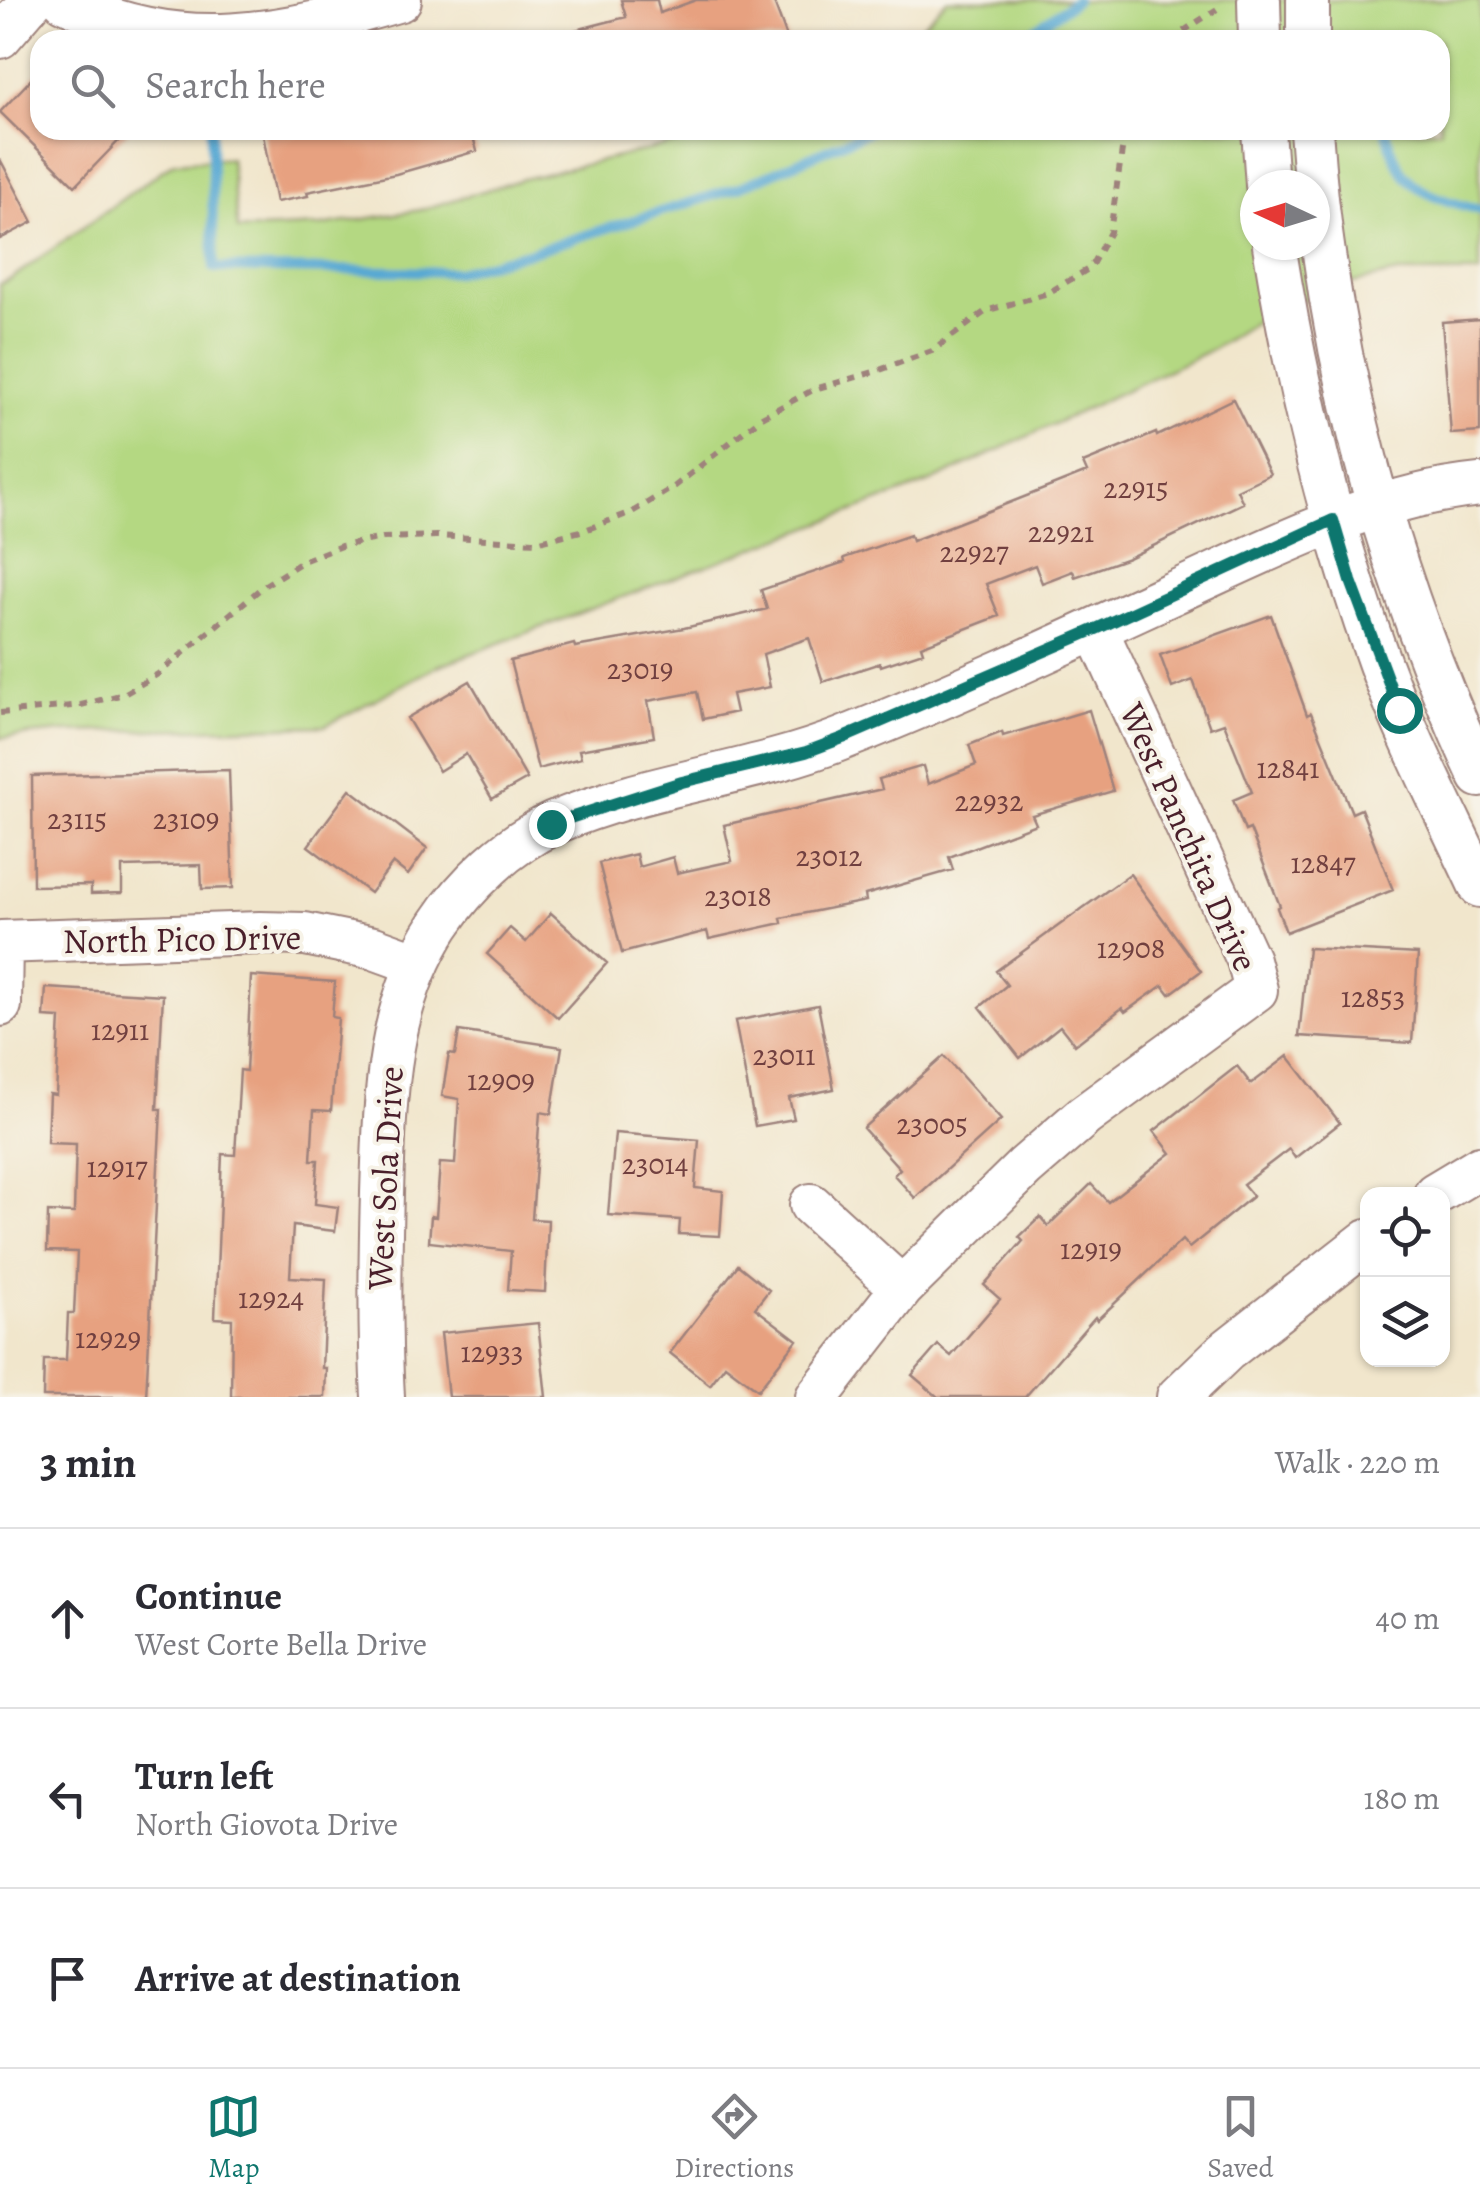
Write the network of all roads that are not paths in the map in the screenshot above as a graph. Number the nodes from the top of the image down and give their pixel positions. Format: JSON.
{"nodes":[{"id":1,"x":32,"y":0,"type":"edge"},
{"id":2,"x":64,"y":0,"type":"edge"},
{"id":3,"x":400,"y":0,"type":"edge"},
{"id":4,"x":1260,"y":0,"type":"edge"},
{"id":5,"x":1308,"y":0,"type":"edge"},
{"id":6,"x":153,"y":30,"type":"edge"},
{"id":7,"x":283,"y":30,"type":"edge"},
{"id":8,"x":1260,"y":30,"type":"edge"},
{"id":9,"x":1308,"y":30,"type":"edge"},
{"id":10,"x":0,"y":37,"type":"edge"},
{"id":11,"x":1264,"y":140,"type":"edge"},
{"id":12,"x":1312,"y":140,"type":"edge"},
{"id":13,"x":1266,"y":170,"type":"edge"},
{"id":14,"x":1277,"y":260,"type":"edge"},
{"id":15,"x":1480,"y":485,"type":"edge"},
{"id":16,"x":1356,"y":512,"type":"junction"},
{"id":17,"x":1096,"y":629,"type":"junction"},
{"id":18,"x":1480,"y":776,"type":"edge"},
{"id":19,"x":1480,"y":886,"type":"edge"},
{"id":20,"x":2,"y":942,"type":"edge"},
{"id":21,"x":418,"y":964,"type":"junction"},
{"id":22,"x":0,"y":1005,"type":"edge"},
{"id":23,"x":1480,"y":1166,"type":"edge"},
{"id":24,"x":1446,"y":1187,"type":"edge"},
{"id":25,"x":811,"y":1206,"type":"dead end"},
{"id":26,"x":1360,"y":1246,"type":"edge"},
{"id":27,"x":902,"y":1288,"type":"junction"},
{"id":28,"x":382,"y":1397,"type":"edge"},
{"id":29,"x":818,"y":1397,"type":"edge"},
{"id":30,"x":1178,"y":1397,"type":"edge"}],
"edges":[{"from":1,"to":10,"type":"street"},
{"from":2,"to":6,"type":"street"},
{"from":3,"to":7,"type":"street"},
{"from":4,"to":8,"type":"street"},
{"from":5,"to":9,"type":"street"},
{"from":11,"to":13,"type":"street"},
{"from":12,"to":16,"type":"street"},
{"from":14,"to":16,"type":"street"},
{"from":15,"to":16,"type":"street","name":"West Sola Drive"},
{"from":16,"to":17,"type":"street","name":"West Sola Drive"},
{"from":16,"to":18,"type":"street"},
{"from":16,"to":19,"type":"street"},
{"from":17,"to":21,"type":"street","name":"West Sola Drive"},
{"from":17,"to":27,"type":"street","name":"West Panchita Drive"},
{"from":20,"to":21,"type":"street","name":"North Pico Drive"},
{"from":20,"to":22,"type":"street"},
{"from":21,"to":28,"type":"street","name":"West Sola Drive"},
{"from":23,"to":24,"type":"street"},
{"from":25,"to":27,"type":"street"},
{"from":26,"to":30,"type":"street"},
{"from":27,"to":29,"type":"street","name":"West Panchita Drive"}]}
